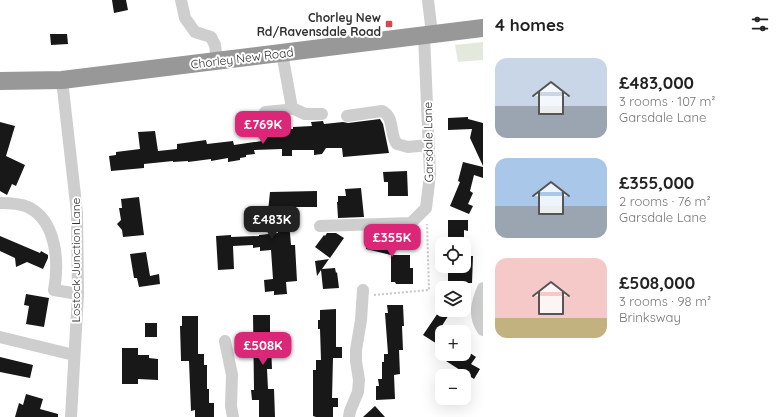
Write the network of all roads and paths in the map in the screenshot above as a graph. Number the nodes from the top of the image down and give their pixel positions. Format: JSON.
{"nodes":[{"id":1,"x":181,"y":0,"type":"edge"},
{"id":2,"x":428,"y":0,"type":"edge"},
{"id":3,"x":483,"y":28,"type":"edge"},
{"id":4,"x":428,"y":35,"type":"junction"},
{"id":5,"x":282,"y":53,"type":"junction"},
{"id":6,"x":217,"y":61,"type":"junction"},
{"id":7,"x":62,"y":80,"type":"junction"},
{"id":8,"x":0,"y":81,"type":"edge"},
{"id":9,"x":292,"y":108,"type":"junction"},
{"id":10,"x":265,"y":112,"type":"dead end"},
{"id":11,"x":322,"y":114,"type":"dead end"},
{"id":12,"x":347,"y":116,"type":"dead end"},
{"id":13,"x":429,"y":145,"type":"junction"},
{"id":14,"x":0,"y":202,"type":"edge"},
{"id":15,"x":426,"y":208,"type":"junction"},
{"id":16,"x":320,"y":226,"type":"dead end"},
{"id":17,"x":483,"y":288,"type":"edge"},
{"id":18,"x":363,"y":293,"type":"joint"},
{"id":19,"x":78,"y":294,"type":"junction"},
{"id":20,"x":483,"y":330,"type":"edge"},
{"id":21,"x":0,"y":337,"type":"edge"},
{"id":22,"x":224,"y":339,"type":"dead end"},
{"id":23,"x":74,"y":355,"type":"junction"},
{"id":24,"x":71,"y":417,"type":"edge"},
{"id":25,"x":233,"y":417,"type":"edge"},
{"id":26,"x":348,"y":417,"type":"edge"}],
"edges":[{"from":1,"to":6,"type":"street"},
{"from":2,"to":4,"type":"street","name":"Garsdale Lane"},
{"from":3,"to":4,"type":"highway","name":"Chorley New Road"},
{"from":4,"to":5,"type":"highway","name":"Chorley New Road"},
{"from":4,"to":13,"type":"street","name":"Garsdale Lane"},
{"from":5,"to":6,"type":"highway","name":"Chorley New Road"},
{"from":5,"to":9,"type":"street"},
{"from":6,"to":7,"type":"highway","name":"Chorley New Road"},
{"from":7,"to":8,"type":"highway","name":"Chorley New Road"},
{"from":7,"to":19,"type":"street","name":"Lostock Junction Lane"},
{"from":9,"to":10,"type":"street"},
{"from":9,"to":11,"type":"street"},
{"from":12,"to":13,"type":"street"},
{"from":13,"to":15,"type":"street","name":"Garsdale Lane"},
{"from":14,"to":19,"type":"street"},
{"from":15,"to":16,"type":"street"},
{"from":15,"to":18,"type":"path"},
{"from":17,"to":20,"type":"street"},
{"from":18,"to":26,"type":"street"},
{"from":19,"to":23,"type":"street","name":"Lostock Junction Lane"},
{"from":21,"to":23,"type":"street"},
{"from":22,"to":25,"type":"street"},
{"from":23,"to":24,"type":"street","name":"Lostock Junction Lane"}]}
